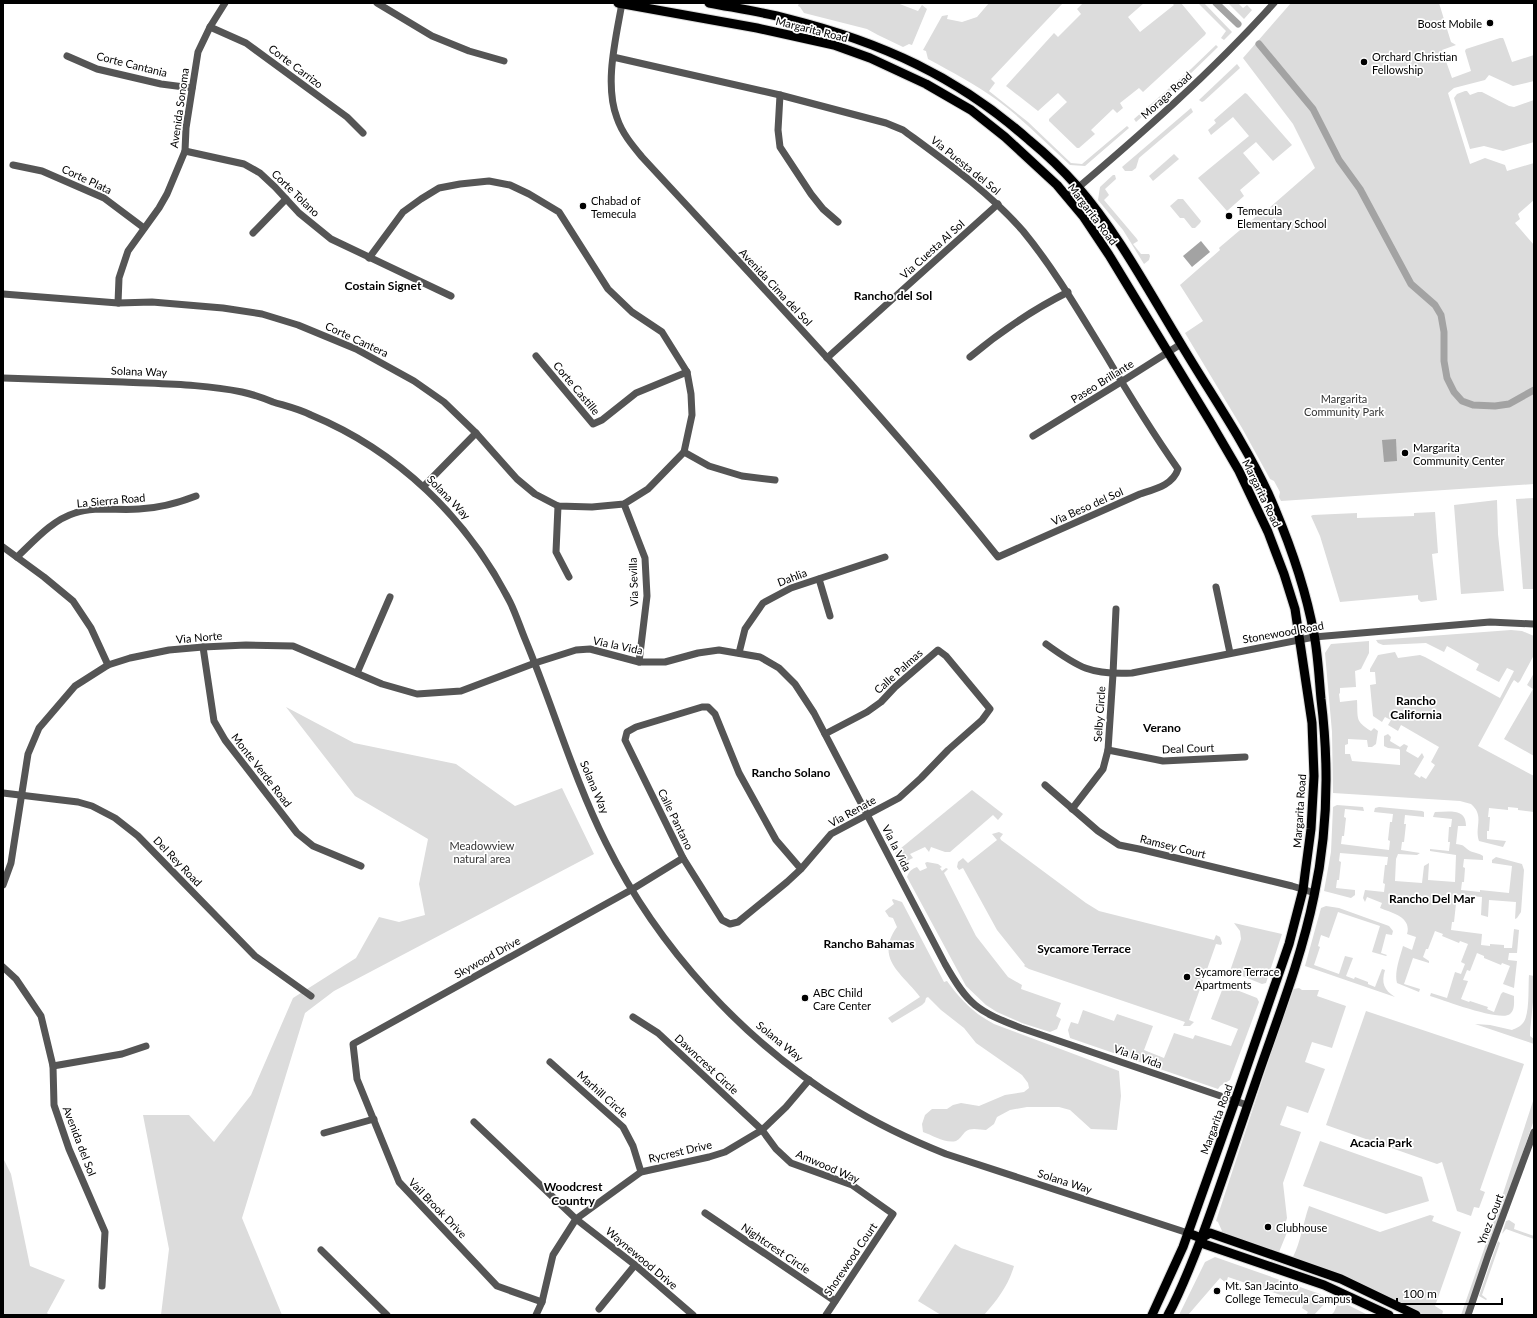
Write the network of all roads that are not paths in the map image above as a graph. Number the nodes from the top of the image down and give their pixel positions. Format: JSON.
{"nodes":[{"id":1,"x":225,"y":3,"type":"edge"},
{"id":2,"x":378,"y":3,"type":"edge"},
{"id":3,"x":621,"y":3,"type":"edge"},
{"id":4,"x":708,"y":3,"type":"edge"},
{"id":5,"x":1274,"y":3,"type":"edge"},
{"id":6,"x":210,"y":27,"type":"junction"},
{"id":7,"x":67,"y":56,"type":"dead end"},
{"id":8,"x":613,"y":57,"type":"junction"},
{"id":9,"x":504,"y":61,"type":"dead end"},
{"id":10,"x":192,"y":88,"type":"junction"},
{"id":11,"x":780,"y":94,"type":"junction"},
{"id":12,"x":363,"y":133,"type":"dead end"},
{"id":13,"x":185,"y":151,"type":"junction"},
{"id":14,"x":13,"y":164,"type":"dead end"},
{"id":15,"x":1078,"y":187,"type":"junction"},
{"id":16,"x":1067,"y":197,"type":"junction"},
{"id":17,"x":286,"y":199,"type":"junction"},
{"id":18,"x":998,"y":204,"type":"junction"},
{"id":19,"x":838,"y":222,"type":"dead end"},
{"id":20,"x":144,"y":228,"type":"junction"},
{"id":21,"x":254,"y":233,"type":"dead end"},
{"id":22,"x":369,"y":258,"type":"junction"},
{"id":23,"x":1068,"y":292,"type":"junction"},
{"id":24,"x":3,"y":294,"type":"edge"},
{"id":25,"x":451,"y":296,"type":"dead end"},
{"id":26,"x":118,"y":303,"type":"junction"},
{"id":27,"x":1181,"y":344,"type":"junction"},
{"id":28,"x":1168,"y":352,"type":"junction"},
{"id":29,"x":536,"y":356,"type":"dead end"},
{"id":30,"x":970,"y":357,"type":"dead end"},
{"id":31,"x":827,"y":358,"type":"junction"},
{"id":32,"x":687,"y":372,"type":"junction"},
{"id":33,"x":3,"y":378,"type":"edge"},
{"id":34,"x":1122,"y":382,"type":"junction"},
{"id":35,"x":476,"y":433,"type":"junction"},
{"id":36,"x":1033,"y":436,"type":"dead end"},
{"id":37,"x":684,"y":452,"type":"junction"},
{"id":38,"x":1178,"y":469,"type":"joint"},
{"id":39,"x":775,"y":480,"type":"dead end"},
{"id":40,"x":424,"y":486,"type":"junction"},
{"id":41,"x":196,"y":496,"type":"dead end"},
{"id":42,"x":624,"y":504,"type":"junction"},
{"id":43,"x":558,"y":506,"type":"junction"},
{"id":44,"x":3,"y":547,"type":"edge"},
{"id":45,"x":16,"y":557,"type":"junction"},
{"id":46,"x":885,"y":557,"type":"dead end"},
{"id":47,"x":998,"y":557,"type":"joint"},
{"id":48,"x":569,"y":577,"type":"dead end"},
{"id":49,"x":819,"y":578,"type":"junction"},
{"id":50,"x":1216,"y":587,"type":"dead end"},
{"id":51,"x":390,"y":597,"type":"dead end"},
{"id":52,"x":1116,"y":609,"type":"dead end"},
{"id":53,"x":830,"y":616,"type":"dead end"},
{"id":54,"x":1534,"y":624,"type":"edge"},
{"id":55,"x":1314,"y":637,"type":"junction"},
{"id":56,"x":1300,"y":639,"type":"junction"},
{"id":57,"x":1046,"y":644,"type":"dead end"},
{"id":58,"x":203,"y":647,"type":"junction"},
{"id":59,"x":739,"y":653,"type":"junction"},
{"id":60,"x":1230,"y":653,"type":"junction"},
{"id":61,"x":639,"y":662,"type":"junction"},
{"id":62,"x":535,"y":663,"type":"junction"},
{"id":63,"x":108,"y":665,"type":"junction"},
{"id":64,"x":357,"y":673,"type":"junction"},
{"id":65,"x":1113,"y":674,"type":"junction"},
{"id":66,"x":990,"y":709,"type":"joint"},
{"id":67,"x":825,"y":734,"type":"junction"},
{"id":68,"x":1108,"y":750,"type":"junction"},
{"id":69,"x":1245,"y":757,"type":"dead end"},
{"id":70,"x":1045,"y":785,"type":"dead end"},
{"id":71,"x":3,"y":793,"type":"edge"},
{"id":72,"x":21,"y":796,"type":"junction"},
{"id":73,"x":1072,"y":809,"type":"junction"},
{"id":74,"x":868,"y":815,"type":"junction"},
{"id":75,"x":683,"y":858,"type":"junction"},
{"id":76,"x":361,"y":866,"type":"dead end"},
{"id":77,"x":801,"y":869,"type":"junction"},
{"id":78,"x":3,"y":885,"type":"edge"},
{"id":79,"x":632,"y":890,"type":"junction"},
{"id":80,"x":1303,"y":890,"type":"junction"},
{"id":81,"x":1315,"y":894,"type":"junction"},
{"id":82,"x":722,"y":920,"type":"joint"},
{"id":83,"x":3,"y":967,"type":"edge"},
{"id":84,"x":311,"y":996,"type":"dead end"},
{"id":85,"x":634,"y":1017,"type":"dead end"},
{"id":86,"x":353,"y":1044,"type":"joint"},
{"id":87,"x":146,"y":1046,"type":"dead end"},
{"id":88,"x":550,"y":1062,"type":"dead end"},
{"id":89,"x":53,"y":1066,"type":"junction"},
{"id":90,"x":809,"y":1080,"type":"junction"},
{"id":91,"x":1235,"y":1101,"type":"junction"},
{"id":92,"x":1247,"y":1105,"type":"junction"},
{"id":93,"x":374,"y":1119,"type":"junction"},
{"id":94,"x":474,"y":1122,"type":"dead end"},
{"id":95,"x":762,"y":1130,"type":"junction"},
{"id":96,"x":1534,"y":1132,"type":"edge"},
{"id":97,"x":324,"y":1133,"type":"dead end"},
{"id":98,"x":641,"y":1172,"type":"junction"},
{"id":99,"x":705,"y":1213,"type":"dead end"},
{"id":100,"x":893,"y":1214,"type":"joint"},
{"id":101,"x":576,"y":1219,"type":"junction"},
{"id":102,"x":1188,"y":1233,"type":"junction"},
{"id":103,"x":1201,"y":1238,"type":"junction"},
{"id":104,"x":321,"y":1250,"type":"dead end"},
{"id":105,"x":635,"y":1265,"type":"junction"},
{"id":106,"x":102,"y":1286,"type":"dead end"},
{"id":107,"x":835,"y":1301,"type":"junction"},
{"id":108,"x":542,"y":1302,"type":"junction"},
{"id":109,"x":599,"y":1309,"type":"dead end"},
{"id":110,"x":388,"y":1315,"type":"edge"},
{"id":111,"x":536,"y":1315,"type":"edge"},
{"id":112,"x":693,"y":1315,"type":"edge"},
{"id":113,"x":826,"y":1315,"type":"edge"},
{"id":114,"x":1152,"y":1315,"type":"edge"},
{"id":115,"x":1168,"y":1315,"type":"edge"},
{"id":116,"x":1389,"y":1315,"type":"edge"},
{"id":117,"x":1416,"y":1315,"type":"edge"},
{"id":118,"x":1468,"y":1315,"type":"edge"}],
"edges":[{"from":1,"to":6,"type":"street","name":"Avenida Sonoma"},
{"from":2,"to":9,"type":"street"},
{"from":3,"to":8,"type":"street","name":"Avenida Cima del Sol"},
{"from":3,"to":16,"type":"main road","name":"Margarita Road"},
{"from":4,"to":15,"type":"main road","name":"Margarita Road"},
{"from":5,"to":15,"type":"street","name":"Moraga Road"},
{"from":6,"to":10,"type":"street","name":"Avenida Sonoma"},
{"from":6,"to":12,"type":"street","name":"Corte Carrizo"},
{"from":7,"to":10,"type":"street","name":"Corte Cantania"},
{"from":8,"to":11,"type":"street","name":"Via Puesta del Sol"},
{"from":8,"to":31,"type":"street","name":"Avenida Cima del Sol"},
{"from":10,"to":13,"type":"street","name":"Avenida Sonoma"},
{"from":11,"to":18,"type":"street","name":"Via Puesta del Sol"},
{"from":11,"to":19,"type":"street"},
{"from":13,"to":17,"type":"street","name":"Corte Tolano"},
{"from":13,"to":20,"type":"street","name":"Avenida Sonoma"},
{"from":14,"to":20,"type":"street","name":"Corte Plata"},
{"from":15,"to":16,"type":"street","name":"Moraga Road"},
{"from":15,"to":27,"type":"main road","name":"Margarita Road"},
{"from":16,"to":28,"type":"main road","name":"Margarita Road"},
{"from":17,"to":21,"type":"street"},
{"from":17,"to":22,"type":"street","name":"Corte Tolano"},
{"from":18,"to":23,"type":"street","name":"Via Puesta del Sol"},
{"from":18,"to":31,"type":"street","name":"Via Cuesta Al Sol"},
{"from":20,"to":26,"type":"street","name":"Avenida Sonoma"},
{"from":22,"to":25,"type":"street","name":"Corte Tolano"},
{"from":22,"to":32,"type":"street"},
{"from":23,"to":30,"type":"street"},
{"from":23,"to":34,"type":"street","name":"Via Puesta del Sol"},
{"from":24,"to":26,"type":"street","name":"Corte Cantera"},
{"from":26,"to":35,"type":"street","name":"Corte Cantera"},
{"from":27,"to":28,"type":"street","name":"Paseo Brillante"},
{"from":27,"to":55,"type":"main road","name":"Margarita Road"},
{"from":28,"to":34,"type":"street","name":"Paseo Brillante"},
{"from":28,"to":56,"type":"main road","name":"Margarita Road"},
{"from":29,"to":32,"type":"street","name":"Corte Castille"},
{"from":31,"to":47,"type":"street","name":"Avenida Cima del Sol"},
{"from":32,"to":37,"type":"street"},
{"from":33,"to":40,"type":"street","name":"Solana Way"},
{"from":34,"to":36,"type":"street","name":"Paseo Brillante"},
{"from":34,"to":38,"type":"street","name":"Via Puesta del Sol"},
{"from":35,"to":40,"type":"street"},
{"from":35,"to":43,"type":"street","name":"Corte Cantera"},
{"from":37,"to":39,"type":"street"},
{"from":37,"to":42,"type":"street","name":"Corte Cantera"},
{"from":38,"to":47,"type":"street","name":"Via Beso del Sol"},
{"from":40,"to":62,"type":"street","name":"Solana Way"},
{"from":41,"to":45,"type":"street","name":"La Sierra Road"},
{"from":42,"to":43,"type":"street","name":"Corte Cantera"},
{"from":42,"to":61,"type":"street","name":"Via Sevilla"},
{"from":43,"to":48,"type":"street"},
{"from":44,"to":45,"type":"street"},
{"from":45,"to":63,"type":"street"},
{"from":46,"to":49,"type":"street","name":"Dahlia"},
{"from":49,"to":53,"type":"street"},
{"from":49,"to":59,"type":"street","name":"Dahlia"},
{"from":50,"to":60,"type":"street"},
{"from":51,"to":64,"type":"street"},
{"from":52,"to":65,"type":"street","name":"Selby Circle"},
{"from":54,"to":55,"type":"street","name":"Stonewood Road"},
{"from":55,"to":56,"type":"street","name":"Stonewood Road"},
{"from":55,"to":81,"type":"main road","name":"Margarita Road"},
{"from":56,"to":60,"type":"street","name":"Stonewood Road"},
{"from":56,"to":80,"type":"main road","name":"Margarita Road"},
{"from":57,"to":65,"type":"street","name":"Stonewood Road"},
{"from":58,"to":63,"type":"street","name":"Via Norte"},
{"from":58,"to":64,"type":"street","name":"Via Norte"},
{"from":58,"to":76,"type":"street","name":"Monte Verde Road"},
{"from":59,"to":61,"type":"street","name":"Via la Vida"},
{"from":59,"to":67,"type":"street","name":"Via la Vida"},
{"from":60,"to":65,"type":"street","name":"Stonewood Road"},
{"from":61,"to":62,"type":"street","name":"Via la Vida"},
{"from":62,"to":64,"type":"street","name":"Via Norte"},
{"from":62,"to":79,"type":"street","name":"Solana Way"},
{"from":63,"to":72,"type":"street","name":"Via Norte"},
{"from":65,"to":68,"type":"street","name":"Selby Circle"},
{"from":66,"to":67,"type":"street","name":"Calle Palmas"},
{"from":66,"to":74,"type":"street","name":"Via Renate"},
{"from":67,"to":74,"type":"street","name":"Via la Vida"},
{"from":68,"to":69,"type":"street","name":"Deal Court"},
{"from":68,"to":73,"type":"street","name":"Selby Circle"},
{"from":70,"to":73,"type":"street","name":"Ramsey Court"},
{"from":71,"to":72,"type":"street","name":"Del Rey Road"},
{"from":72,"to":78,"type":"street","name":"Via Norte"},
{"from":72,"to":84,"type":"street","name":"Del Rey Road"},
{"from":73,"to":80,"type":"street","name":"Ramsey Court"},
{"from":74,"to":77,"type":"street","name":"Via Renate"},
{"from":74,"to":91,"type":"street","name":"Via la Vida"},
{"from":75,"to":77,"type":"street","name":"Calle Pantano"},
{"from":75,"to":79,"type":"street","name":"Skywood Drive"},
{"from":75,"to":82,"type":"street","name":"Calle Pantano"},
{"from":77,"to":82,"type":"street","name":"Via Renate"},
{"from":79,"to":86,"type":"street","name":"Skywood Drive"},
{"from":79,"to":90,"type":"street","name":"Solana Way"},
{"from":80,"to":81,"type":"street","name":"Ramsey Court"},
{"from":80,"to":91,"type":"main road","name":"Margarita Road"},
{"from":81,"to":92,"type":"main road","name":"Margarita Road"},
{"from":83,"to":89,"type":"street","name":"Avenida del Sol"},
{"from":85,"to":95,"type":"street","name":"Dawncrest Circle"},
{"from":86,"to":93,"type":"street","name":"Vail Brook Drive"},
{"from":87,"to":89,"type":"street"},
{"from":88,"to":98,"type":"street","name":"Marhill Circle"},
{"from":89,"to":106,"type":"street","name":"Avenida del Sol"},
{"from":90,"to":95,"type":"street","name":"Rycrest Drive"},
{"from":90,"to":102,"type":"street","name":"Solana Way"},
{"from":91,"to":92,"type":"street","name":"Via la Vida"},
{"from":91,"to":102,"type":"main road","name":"Margarita Road"},
{"from":92,"to":103,"type":"main road","name":"Margarita Road"},
{"from":93,"to":97,"type":"street"},
{"from":93,"to":108,"type":"street","name":"Vail Brook Drive"},
{"from":94,"to":101,"type":"street","name":"Waynewood Drive"},
{"from":95,"to":98,"type":"street","name":"Rycrest Drive"},
{"from":95,"to":100,"type":"street","name":"Amwood Way"},
{"from":96,"to":118,"type":"street","name":"Ynez Court"},
{"from":98,"to":101,"type":"street","name":"Rycrest Drive"},
{"from":99,"to":107,"type":"street","name":"Nightcrest Circle"},
{"from":100,"to":107,"type":"street","name":"Shorewood Court"},
{"from":101,"to":105,"type":"street","name":"Waynewood Drive"},
{"from":101,"to":108,"type":"street","name":"Rycrest Drive"},
{"from":102,"to":103,"type":"main road","name":"Solana Way"},
{"from":102,"to":114,"type":"main road","name":"Margarita Road"},
{"from":103,"to":115,"type":"main road","name":"Margarita Road"},
{"from":103,"to":116,"type":"main road","name":"Solana Way"},
{"from":103,"to":117,"type":"main road","name":"Solana Way"},
{"from":104,"to":110,"type":"street"},
{"from":105,"to":109,"type":"street"},
{"from":105,"to":112,"type":"street","name":"Waynewood Drive"},
{"from":107,"to":113,"type":"street","name":"Shorewood Court"},
{"from":108,"to":111,"type":"street","name":"Rycrest Drive"}]}
